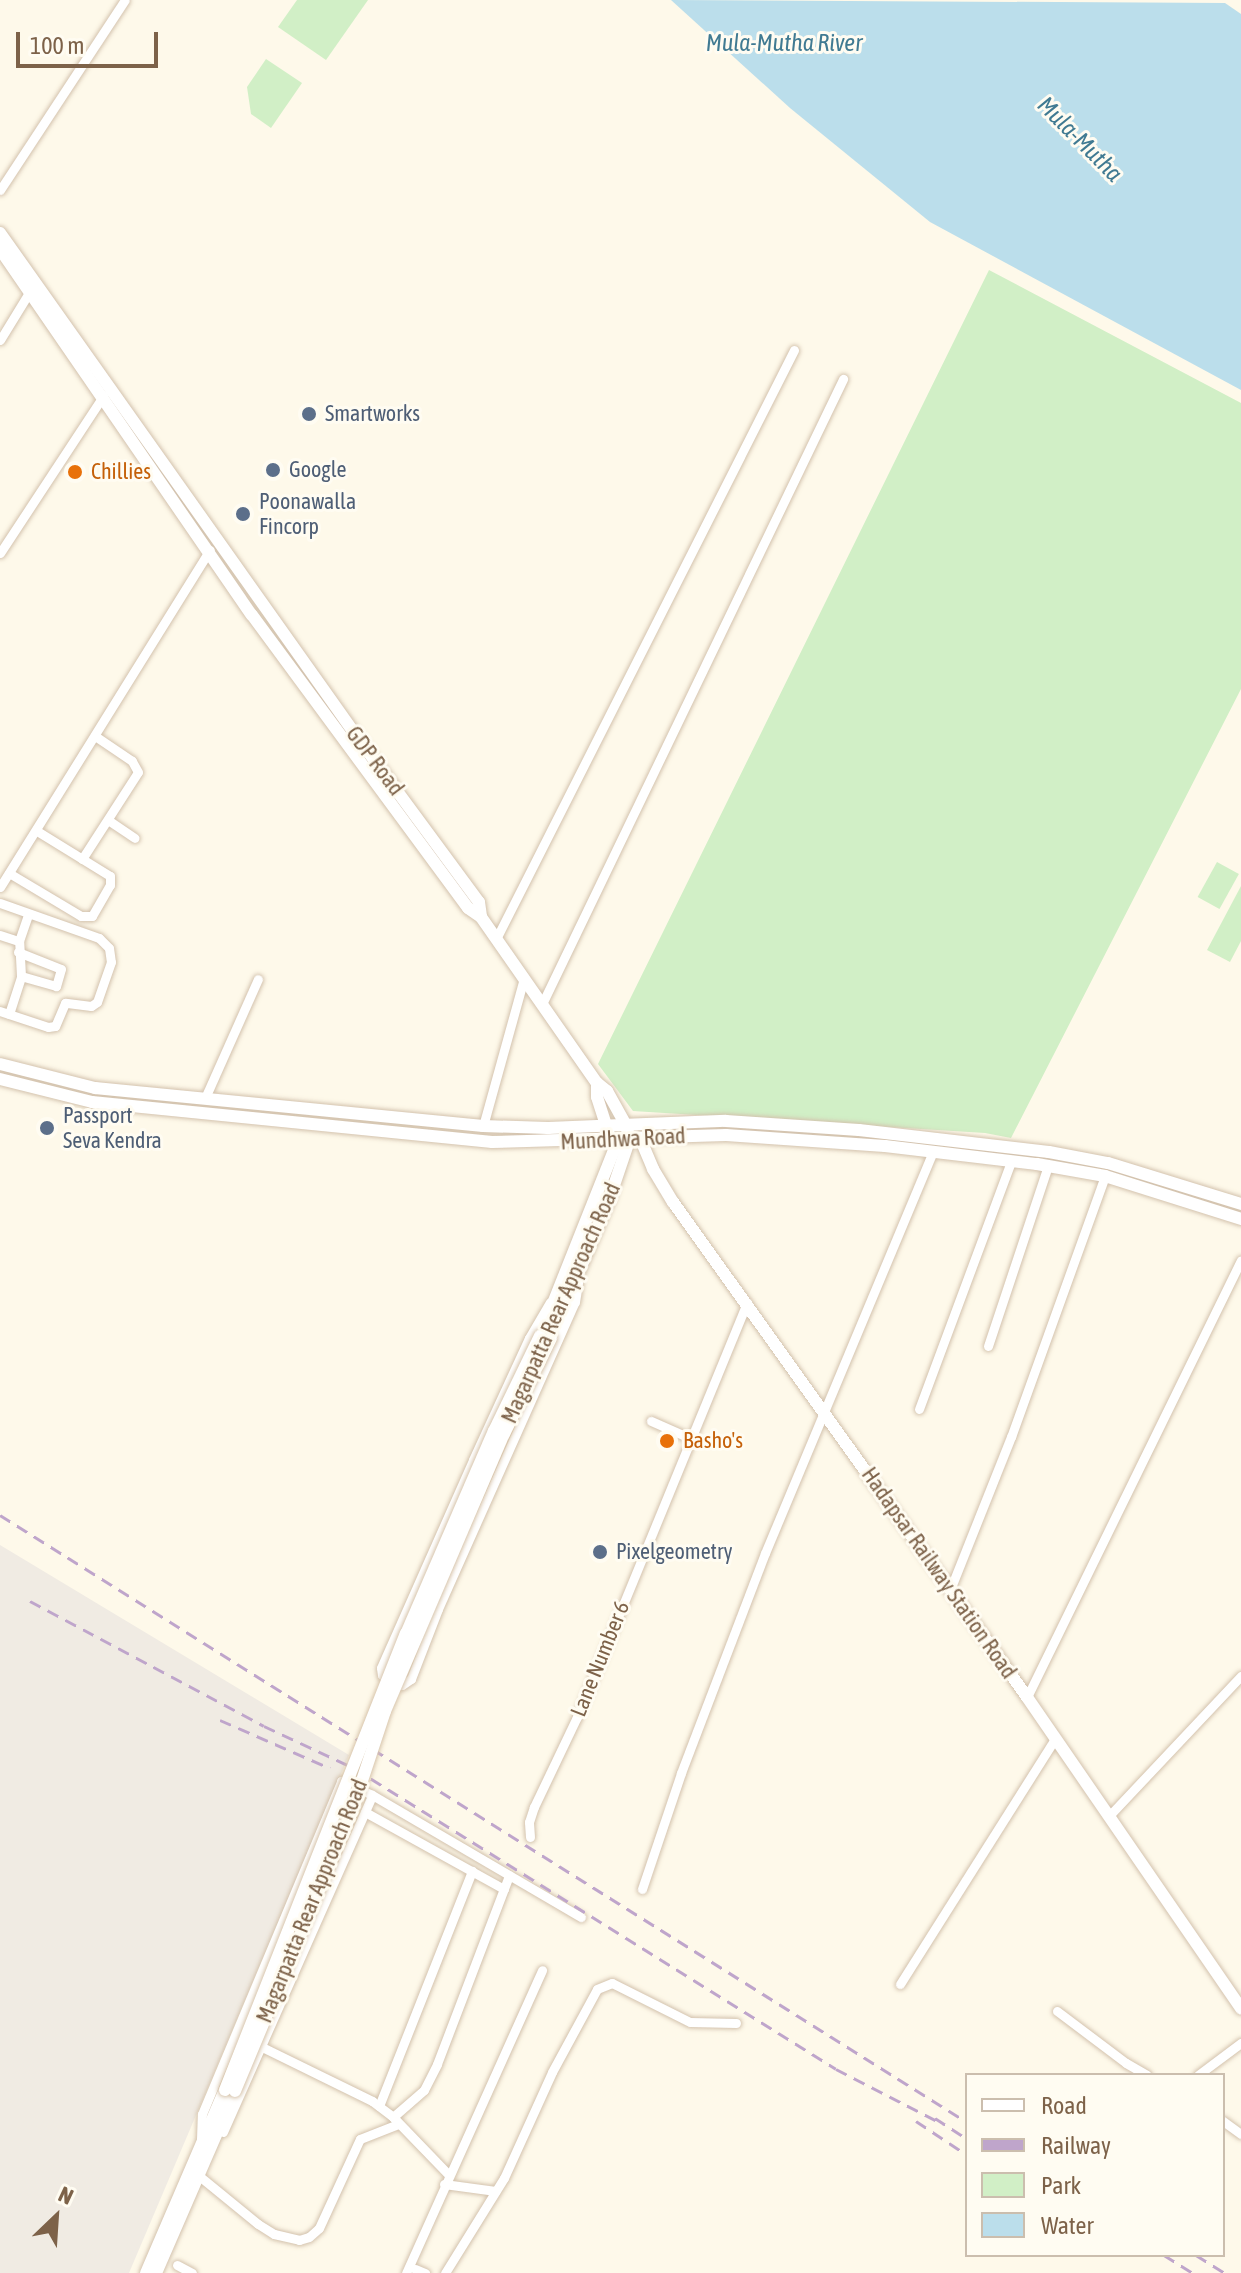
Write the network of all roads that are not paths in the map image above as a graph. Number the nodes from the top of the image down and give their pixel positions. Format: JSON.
{"nodes":[{"id":1,"x":125,"y":0,"type":"edge"},
{"id":2,"x":0,"y":190,"type":"edge"},
{"id":3,"x":0,"y":233,"type":"edge"},
{"id":4,"x":0,"y":249,"type":"edge"},
{"id":5,"x":30,"y":291,"type":"junction"},
{"id":6,"x":0,"y":340,"type":"edge"},
{"id":7,"x":794,"y":350,"type":"dead end"},
{"id":8,"x":843,"y":379,"type":"dead end"},
{"id":9,"x":103,"y":396,"type":"junction"},
{"id":10,"x":214,"y":546,"type":"junction"},
{"id":11,"x":0,"y":553,"type":"edge"},
{"id":12,"x":95,"y":736,"type":"junction"},
{"id":13,"x":108,"y":820,"type":"junction"},
{"id":14,"x":37,"y":831,"type":"junction"},
{"id":15,"x":135,"y":838,"type":"dead end"},
{"id":16,"x":82,"y":859,"type":"junction"},
{"id":17,"x":9,"y":873,"type":"junction"},
{"id":18,"x":0,"y":887,"type":"edge"},
{"id":19,"x":0,"y":903,"type":"edge"},
{"id":20,"x":28,"y":915,"type":"junction"},
{"id":21,"x":0,"y":935,"type":"edge"},
{"id":22,"x":496,"y":939,"type":"junction"},
{"id":23,"x":19,"y":941,"type":"junction"},
{"id":24,"x":18,"y":952,"type":"junction"},
{"id":25,"x":21,"y":976,"type":"junction"},
{"id":26,"x":524,"y":978,"type":"junction"},
{"id":27,"x":258,"y":979,"type":"dead end"},
{"id":28,"x":542,"y":1004,"type":"junction"},
{"id":29,"x":5,"y":1013,"type":"edge"},
{"id":30,"x":0,"y":1064,"type":"edge"},
{"id":31,"x":0,"y":1079,"type":"edge"},
{"id":32,"x":597,"y":1083,"type":"junction"},
{"id":33,"x":95,"y":1088,"type":"junction"},
{"id":34,"x":205,"y":1098,"type":"junction"},
{"id":35,"x":92,"y":1102,"type":"junction"},
{"id":36,"x":394,"y":1118,"type":"junction"},
{"id":37,"x":625,"y":1124,"type":"junction"},
{"id":38,"x":607,"y":1125,"type":"junction"},
{"id":39,"x":483,"y":1126,"type":"junction"},
{"id":40,"x":393,"y":1132,"type":"junction"},
{"id":41,"x":635,"y":1138,"type":"junction"},
{"id":42,"x":612,"y":1139,"type":"junction"},
{"id":43,"x":1039,"y":1150,"type":"junction"},
{"id":44,"x":933,"y":1152,"type":"junction"},
{"id":45,"x":1011,"y":1161,"type":"junction"},
{"id":46,"x":1042,"y":1165,"type":"junction"},
{"id":47,"x":1105,"y":1176,"type":"junction"},
{"id":48,"x":1241,"y":1204,"type":"edge"},
{"id":49,"x":1241,"y":1219,"type":"edge"},
{"id":50,"x":1241,"y":1261,"type":"edge"},
{"id":51,"x":579,"y":1271,"type":"junction"},
{"id":52,"x":558,"y":1292,"type":"junction"},
{"id":53,"x":747,"y":1303,"type":"junction"},
{"id":54,"x":546,"y":1337,"type":"junction"},
{"id":55,"x":988,"y":1346,"type":"dead end"},
{"id":56,"x":919,"y":1409,"type":"dead end"},
{"id":57,"x":825,"y":1411,"type":"junction"},
{"id":58,"x":651,"y":1421,"type":"dead end"},
{"id":59,"x":690,"y":1438,"type":"junction"},
{"id":60,"x":950,"y":1590,"type":"junction"},
{"id":61,"x":1241,"y":1676,"type":"edge"},
{"id":62,"x":1027,"y":1697,"type":"junction"},
{"id":63,"x":1054,"y":1740,"type":"junction"},
{"id":64,"x":372,"y":1795,"type":"junction"},
{"id":65,"x":365,"y":1812,"type":"junction"},
{"id":66,"x":1108,"y":1817,"type":"junction"},
{"id":67,"x":530,"y":1837,"type":"dead end"},
{"id":68,"x":472,"y":1871,"type":"junction"},
{"id":69,"x":509,"y":1875,"type":"junction"},
{"id":70,"x":504,"y":1889,"type":"junction"},
{"id":71,"x":642,"y":1889,"type":"dead end"},
{"id":72,"x":581,"y":1917,"type":"dead end"},
{"id":73,"x":542,"y":1970,"type":"dead end"},
{"id":74,"x":900,"y":1984,"type":"dead end"},
{"id":75,"x":1241,"y":2008,"type":"edge"},
{"id":76,"x":1057,"y":2011,"type":"dead end"},
{"id":77,"x":736,"y":2023,"type":"dead end"},
{"id":78,"x":1241,"y":2043,"type":"edge"},
{"id":79,"x":262,"y":2047,"type":"junction"},
{"id":80,"x":1144,"y":2073,"type":"edge"},
{"id":81,"x":1201,"y":2073,"type":"edge"},
{"id":82,"x":379,"y":2106,"type":"junction"},
{"id":83,"x":396,"y":2120,"type":"junction"},
{"id":84,"x":205,"y":2145,"type":"junction"},
{"id":85,"x":448,"y":2174,"type":"junction"},
{"id":86,"x":198,"y":2175,"type":"junction"},
{"id":87,"x":444,"y":2184,"type":"junction"},
{"id":88,"x":496,"y":2191,"type":"junction"},
{"id":89,"x":177,"y":2265,"type":"dead end"},
{"id":90,"x":410,"y":2271,"type":"edge"},
{"id":91,"x":146,"y":2273,"type":"edge"},
{"id":92,"x":156,"y":2273,"type":"edge"},
{"id":93,"x":192,"y":2273,"type":"edge"},
{"id":94,"x":425,"y":2273,"type":"edge"},
{"id":95,"x":445,"y":2273,"type":"edge"}],
"edges":[{"from":1,"to":2,"type":"street"},
{"from":3,"to":10,"type":"main road","name":"GDP Road"},
{"from":4,"to":5,"type":"main road"},
{"from":5,"to":6,"type":"street"},
{"from":5,"to":9,"type":"main road"},
{"from":7,"to":22,"type":"street"},
{"from":8,"to":28,"type":"street"},
{"from":9,"to":10,"type":"main road"},
{"from":9,"to":11,"type":"street"},
{"from":10,"to":12,"type":"street"},
{"from":10,"to":22,"type":"main road","name":"GDP Road"},
{"from":12,"to":13,"type":"street"},
{"from":12,"to":14,"type":"street"},
{"from":13,"to":15,"type":"street"},
{"from":13,"to":16,"type":"street"},
{"from":14,"to":16,"type":"street"},
{"from":14,"to":17,"type":"street"},
{"from":16,"to":17,"type":"street"},
{"from":17,"to":18,"type":"street"},
{"from":19,"to":20,"type":"street"},
{"from":20,"to":23,"type":"street"},
{"from":20,"to":29,"type":"street"},
{"from":21,"to":23,"type":"street"},
{"from":22,"to":26,"type":"main road","name":"GDP Road"},
{"from":23,"to":24,"type":"street"},
{"from":24,"to":25,"type":"street"},
{"from":24,"to":25,"type":"street"},
{"from":25,"to":29,"type":"street"},
{"from":26,"to":28,"type":"main road","name":"GDP Road"},
{"from":26,"to":39,"type":"street"},
{"from":27,"to":34,"type":"street"},
{"from":28,"to":32,"type":"main road","name":"GDP Road"},
{"from":30,"to":33,"type":"main road","name":"Mundhwa Road"},
{"from":31,"to":35,"type":"main road","name":"Mundhwa Road"},
{"from":32,"to":37,"type":"main road"},
{"from":32,"to":38,"type":"main road","name":"Magarpatta Rear Approach Road"},
{"from":33,"to":34,"type":"main road","name":"Mundhwa Road"},
{"from":33,"to":35,"type":"main road"},
{"from":34,"to":36,"type":"main road","name":"Mundhwa Road"},
{"from":35,"to":40,"type":"main road","name":"Mundhwa Road"},
{"from":36,"to":39,"type":"main road","name":"Mundhwa Road"},
{"from":36,"to":40,"type":"main road"},
{"from":37,"to":38,"type":"main road","name":"Mundhwa Road"},
{"from":37,"to":41,"type":"main road"},
{"from":37,"to":43,"type":"main road","name":"Mundhwa Road"},
{"from":38,"to":39,"type":"main road","name":"Mundhwa Road"},
{"from":38,"to":42,"type":"main road","name":"Magarpatta Rear Approach Road"},
{"from":40,"to":42,"type":"main road","name":"Mundhwa Road"},
{"from":41,"to":42,"type":"main road","name":"Mundhwa Road"},
{"from":41,"to":44,"type":"main road","name":"Mundhwa Road"},
{"from":41,"to":51,"type":"main road","name":"Magarpatta Rear Approach Road"},
{"from":41,"to":53,"type":"main road","name":"Hadapsar Railway Station Road"},
{"from":42,"to":52,"type":"main road","name":"Magarpatta Rear Approach Road"},
{"from":43,"to":46,"type":"main road"},
{"from":43,"to":48,"type":"main road","name":"Mundhwa Road"},
{"from":44,"to":45,"type":"main road","name":"Mundhwa Road"},
{"from":44,"to":57,"type":"street"},
{"from":45,"to":46,"type":"main road","name":"Mundhwa Road"},
{"from":45,"to":56,"type":"street"},
{"from":46,"to":47,"type":"main road","name":"Mundhwa Road"},
{"from":46,"to":55,"type":"street"},
{"from":47,"to":49,"type":"main road","name":"Mundhwa Road"},
{"from":47,"to":60,"type":"street"},
{"from":50,"to":62,"type":"street"},
{"from":51,"to":52,"type":"street"},
{"from":51,"to":54,"type":"main road","name":"Magarpatta Rear Approach Road"},
{"from":52,"to":54,"type":"main road","name":"Magarpatta Rear Approach Road"},
{"from":53,"to":57,"type":"main road","name":"Hadapsar Railway Station Road"},
{"from":53,"to":59,"type":"street","name":"Lane Number 6"},
{"from":54,"to":84,"type":"main road","name":"Magarpatta Rear Approach Road","bridge":true},
{"from":57,"to":60,"type":"main road","name":"Hadapsar Railway Station Road"},
{"from":57,"to":71,"type":"street"},
{"from":58,"to":59,"type":"street"},
{"from":59,"to":67,"type":"street","name":"Lane Number 6"},
{"from":60,"to":62,"type":"main road","name":"Hadapsar Railway Station Road"},
{"from":61,"to":66,"type":"street"},
{"from":62,"to":63,"type":"main road","name":"Hadapsar Railway Station Road"},
{"from":63,"to":66,"type":"main road","name":"Hadapsar Railway Station Road"},
{"from":63,"to":74,"type":"street"},
{"from":64,"to":65,"type":"street"},
{"from":64,"to":69,"type":"street"},
{"from":64,"to":84,"type":"street"},
{"from":65,"to":68,"type":"street"},
{"from":65,"to":79,"type":"street"},
{"from":66,"to":75,"type":"main road","name":"Hadapsar Railway Station Road"},
{"from":68,"to":70,"type":"street"},
{"from":68,"to":82,"type":"street"},
{"from":69,"to":70,"type":"street"},
{"from":69,"to":72,"type":"street"},
{"from":70,"to":83,"type":"street"},
{"from":73,"to":85,"type":"street"},
{"from":76,"to":80,"type":"street"},
{"from":77,"to":88,"type":"street"},
{"from":78,"to":81,"type":"street"},
{"from":79,"to":82,"type":"street"},
{"from":79,"to":84,"type":"street"},
{"from":82,"to":83,"type":"street"},
{"from":83,"to":85,"type":"street"},
{"from":83,"to":86,"type":"street"},
{"from":84,"to":86,"type":"main road","name":"Magarpatta Rear Approach Road"},
{"from":84,"to":91,"type":"main road","name":"Magarpatta Rear Approach Road"},
{"from":85,"to":87,"type":"street"},
{"from":86,"to":92,"type":"main road","name":"Magarpatta Rear Approach Road"},
{"from":87,"to":88,"type":"street"},
{"from":87,"to":90,"type":"street"},
{"from":88,"to":95,"type":"street"},
{"from":89,"to":93,"type":"street"},
{"from":90,"to":94,"type":"street"}]}
